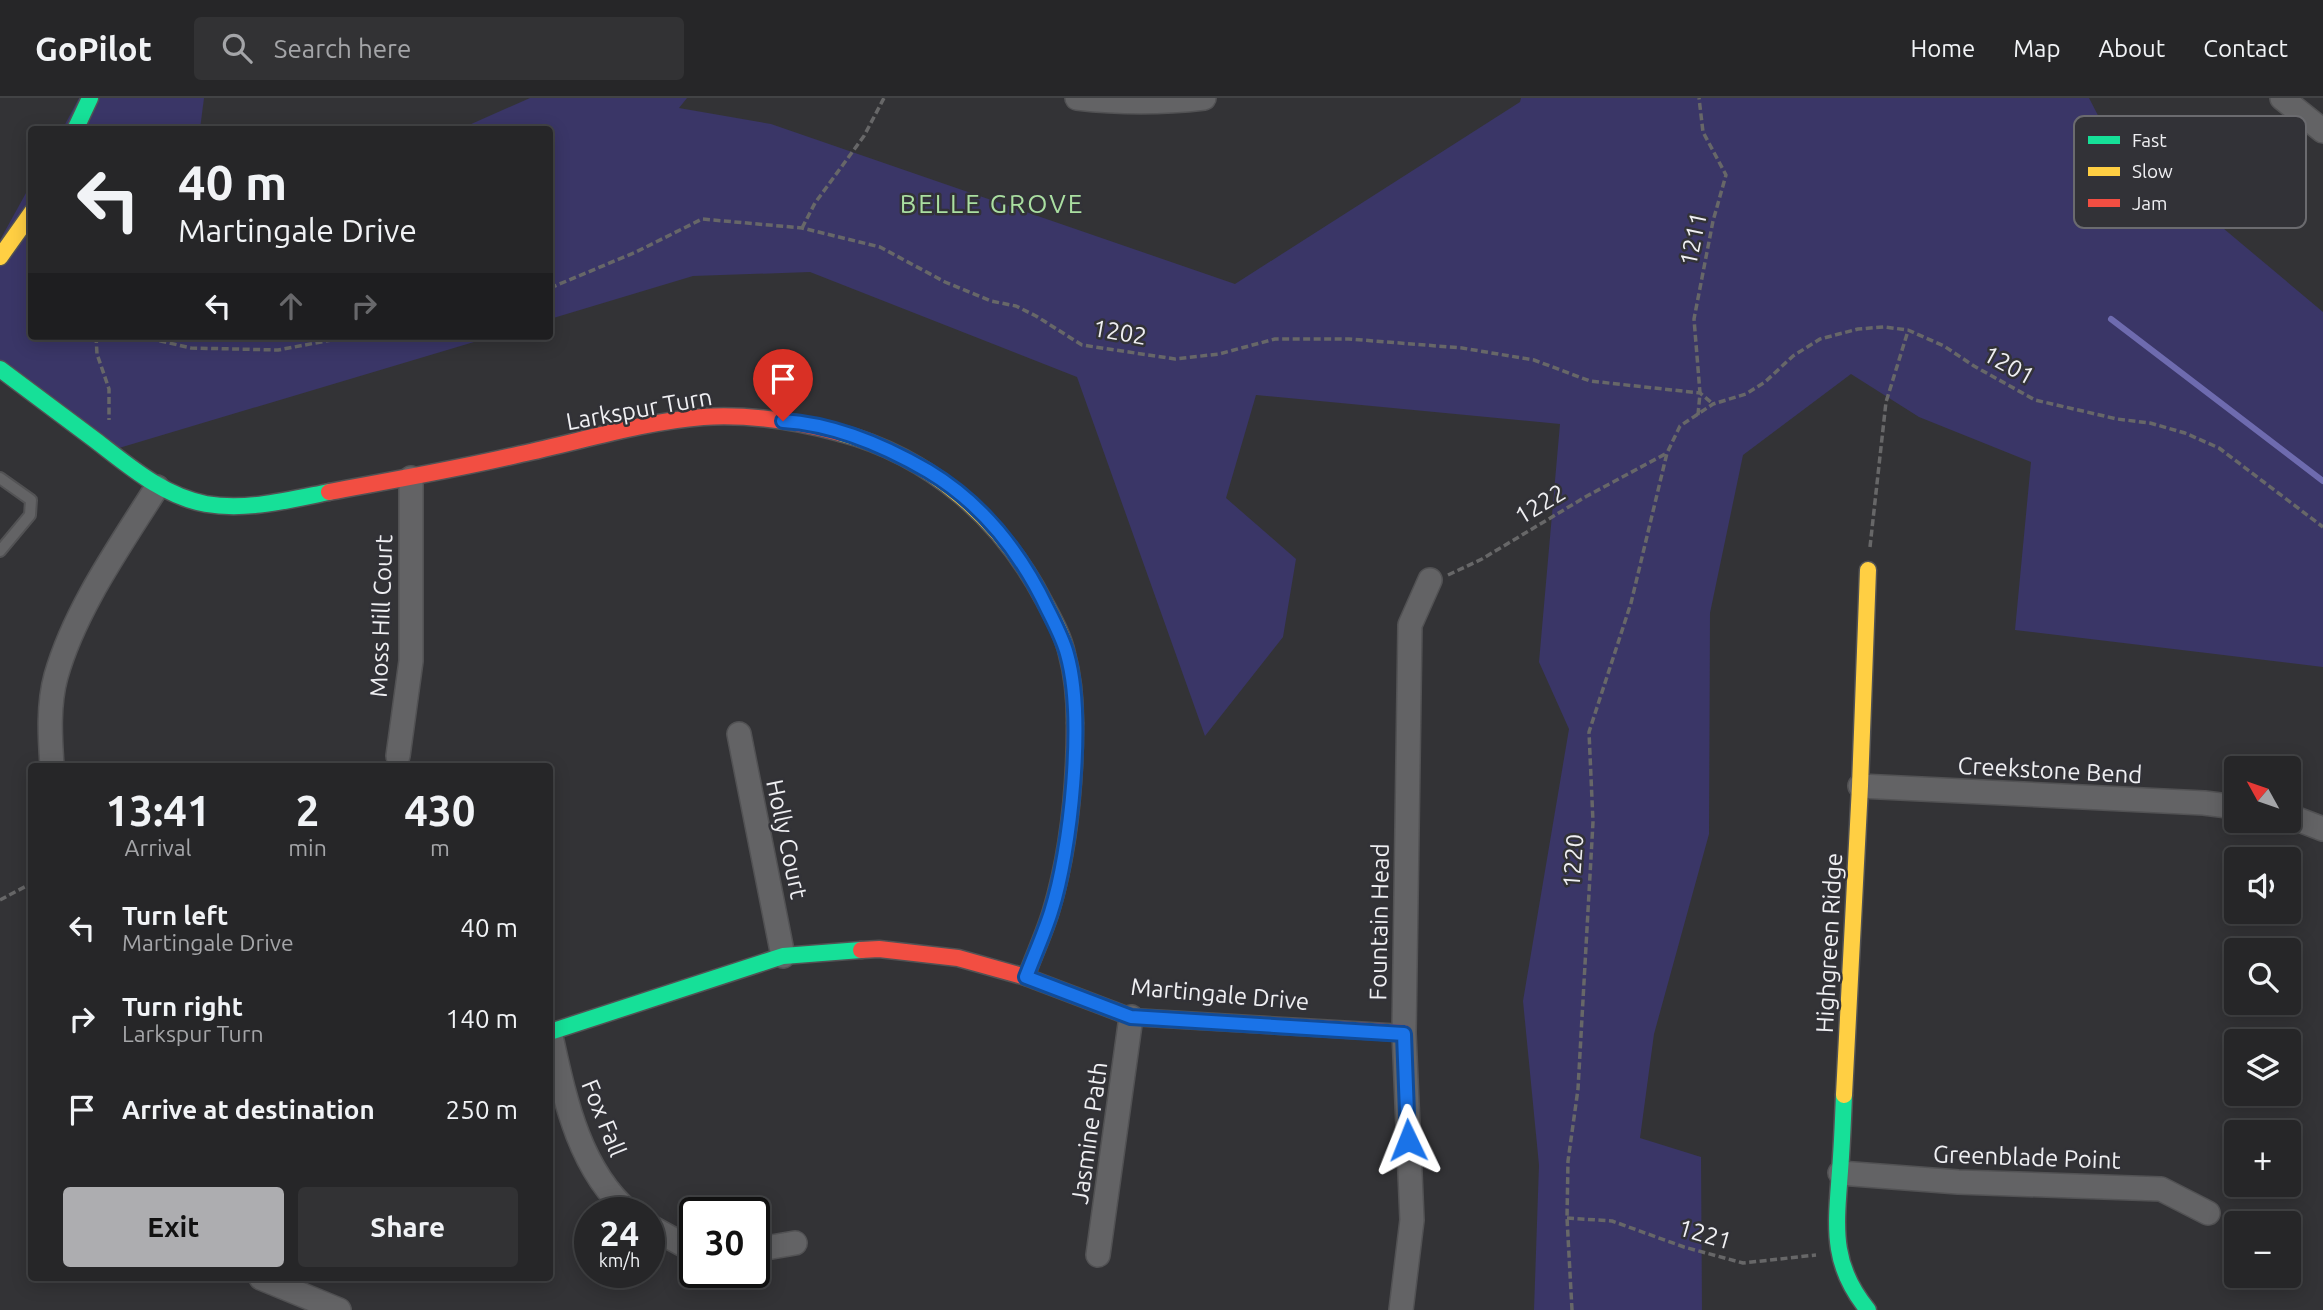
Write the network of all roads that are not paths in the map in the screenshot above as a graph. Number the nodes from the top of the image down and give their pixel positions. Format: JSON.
{"nodes":[{"id":1,"x":90,"y":98,"type":"edge"},
{"id":2,"x":1077,"y":98,"type":"edge"},
{"id":3,"x":1204,"y":98,"type":"edge"},
{"id":4,"x":2282,"y":98,"type":"edge"},
{"id":5,"x":2304,"y":116,"type":"edge"},
{"id":6,"x":2306,"y":117,"type":"edge"},
{"id":7,"x":77,"y":126,"type":"edge"},
{"id":8,"x":2323,"y":131,"type":"edge"},
{"id":9,"x":28,"y":218,"type":"edge"},
{"id":10,"x":0,"y":257,"type":"edge"},
{"id":11,"x":0,"y":369,"type":"edge"},
{"id":12,"x":0,"y":478,"type":"edge"},
{"id":13,"x":411,"y":478,"type":"junction"},
{"id":14,"x":157,"y":487,"type":"junction"},
{"id":15,"x":0,"y":551,"type":"edge"},
{"id":16,"x":1867,"y":570,"type":"road end"},
{"id":17,"x":1430,"y":580,"type":"road end"},
{"id":18,"x":739,"y":734,"type":"dead end"},
{"id":19,"x":398,"y":756,"type":"dead end"},
{"id":20,"x":52,"y":763,"type":"edge"},
{"id":21,"x":1860,"y":786,"type":"junction"},
{"id":22,"x":2224,"y":806,"type":"edge"},
{"id":23,"x":2301,"y":820,"type":"edge"},
{"id":24,"x":2323,"y":829,"type":"edge"},
{"id":25,"x":783,"y":956,"type":"junction"},
{"id":26,"x":1026,"y":977,"type":"junction"},
{"id":27,"x":1131,"y":1017,"type":"junction"},
{"id":28,"x":553,"y":1031,"type":"edge"},
{"id":29,"x":1404,"y":1034,"type":"junction"},
{"id":30,"x":553,"y":1045,"type":"edge"},
{"id":31,"x":1840,"y":1173,"type":"junction"},
{"id":32,"x":614,"y":1197,"type":"edge"},
{"id":33,"x":2207,"y":1213,"type":"dead end"},
{"id":34,"x":795,"y":1243,"type":"dead end"},
{"id":35,"x":770,"y":1247,"type":"edge"},
{"id":36,"x":1098,"y":1255,"type":"dead end"},
{"id":37,"x":268,"y":1281,"type":"edge"},
{"id":38,"x":339,"y":1310,"type":"edge"},
{"id":39,"x":1401,"y":1310,"type":"edge"},
{"id":40,"x":1868,"y":1310,"type":"edge"}],
"edges":[{"from":1,"to":7,"type":"street"},
{"from":2,"to":3,"type":"street"},
{"from":4,"to":5,"type":"street"},
{"from":6,"to":8,"type":"street"},
{"from":9,"to":10,"type":"street"},
{"from":11,"to":14,"type":"street","name":"Larkspur Turn"},
{"from":12,"to":15,"type":"lane"},
{"from":13,"to":14,"type":"street","name":"Larkspur Turn"},
{"from":13,"to":19,"type":"street","name":"Moss Hill Court"},
{"from":13,"to":26,"type":"street","name":"Larkspur Turn"},
{"from":14,"to":20,"type":"street"},
{"from":16,"to":21,"type":"street","name":"Highgreen Ridge"},
{"from":17,"to":29,"type":"street","name":"Fountain Head"},
{"from":18,"to":25,"type":"street","name":"Holly Court"},
{"from":21,"to":22,"type":"street","name":"Creekstone Bend"},
{"from":21,"to":31,"type":"street","name":"Highgreen Ridge"},
{"from":23,"to":24,"type":"street"},
{"from":25,"to":26,"type":"street","name":"Martingale Drive"},
{"from":25,"to":28,"type":"street","name":"Martingale Drive"},
{"from":26,"to":27,"type":"street","name":"Martingale Drive"},
{"from":27,"to":29,"type":"street","name":"Martingale Drive"},
{"from":27,"to":36,"type":"street","name":"Jasmine Path"},
{"from":29,"to":39,"type":"street","name":"Fountain Head"},
{"from":30,"to":32,"type":"street","name":"Fox Fall"},
{"from":31,"to":33,"type":"street","name":"Greenblade Point"},
{"from":31,"to":40,"type":"street","name":"Highgreen Ridge"},
{"from":34,"to":35,"type":"street"},
{"from":37,"to":38,"type":"street"}]}
